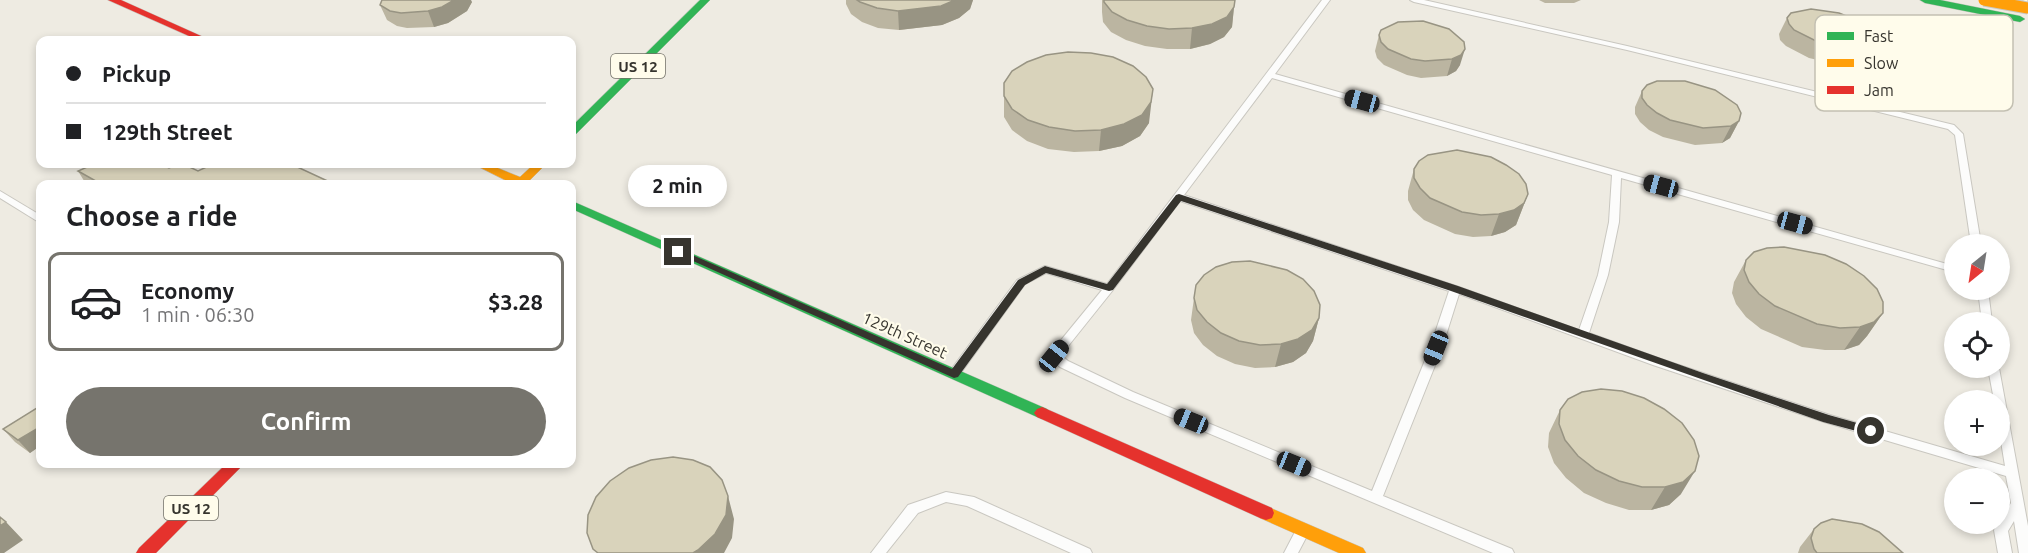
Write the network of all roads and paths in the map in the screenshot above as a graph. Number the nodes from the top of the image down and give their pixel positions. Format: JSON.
{"nodes":[{"id":1,"x":113,"y":0,"type":"edge"},
{"id":2,"x":705,"y":0,"type":"edge"},
{"id":3,"x":1326,"y":0,"type":"edge"},
{"id":4,"x":1414,"y":0,"type":"edge"},
{"id":5,"x":1925,"y":0,"type":"edge"},
{"id":6,"x":1984,"y":0,"type":"edge"},
{"id":7,"x":2028,"y":8,"type":"edge"},
{"id":8,"x":1996,"y":15,"type":"edge"},
{"id":9,"x":2013,"y":18,"type":"edge"},
{"id":10,"x":2028,"y":21,"type":"edge"},
{"id":11,"x":194,"y":36,"type":"edge"},
{"id":12,"x":1270,"y":75,"type":"junction"},
{"id":13,"x":1815,"y":94,"type":"edge"},
{"id":14,"x":1885,"y":111,"type":"edge"},
{"id":15,"x":576,"y":128,"type":"edge"},
{"id":16,"x":488,"y":168,"type":"edge"},
{"id":17,"x":536,"y":168,"type":"edge"},
{"id":18,"x":1617,"y":173,"type":"junction"},
{"id":19,"x":513,"y":180,"type":"edge"},
{"id":20,"x":526,"y":180,"type":"edge"},
{"id":21,"x":0,"y":194,"type":"edge"},
{"id":22,"x":1179,"y":197,"type":"junction"},
{"id":23,"x":576,"y":207,"type":"edge"},
{"id":24,"x":36,"y":216,"type":"edge"},
{"id":25,"x":1974,"y":234,"type":"edge"},
{"id":26,"x":1944,"y":266,"type":"edge"},
{"id":27,"x":1109,"y":288,"type":"junction"},
{"id":28,"x":1455,"y":289,"type":"junction"},
{"id":29,"x":1583,"y":335,"type":"junction"},
{"id":30,"x":954,"y":374,"type":"junction"},
{"id":31,"x":1996,"y":378,"type":"edge"},
{"id":32,"x":232,"y":468,"type":"edge"},
{"id":33,"x":2012,"y":473,"type":"junction"},
{"id":34,"x":1376,"y":498,"type":"junction"},
{"id":35,"x":2017,"y":504,"type":"junction"},
{"id":36,"x":1304,"y":530,"type":"junction"},
{"id":37,"x":146,"y":553,"type":"edge"},
{"id":38,"x":878,"y":553,"type":"edge"},
{"id":39,"x":1085,"y":553,"type":"edge"},
{"id":40,"x":1291,"y":553,"type":"edge"},
{"id":41,"x":1357,"y":553,"type":"edge"},
{"id":42,"x":1507,"y":553,"type":"edge"},
{"id":43,"x":2005,"y":553,"type":"edge"},
{"id":44,"x":2026,"y":553,"type":"edge"}],
"edges":[{"from":1,"to":11,"type":"main road"},
{"from":2,"to":15,"type":"main road","number":"US 12"},
{"from":3,"to":12,"type":"lane"},
{"from":4,"to":13,"type":"lane"},
{"from":5,"to":8,"type":"main road"},
{"from":6,"to":7,"type":"main road","bridge":true},
{"from":9,"to":10,"type":"main road"},
{"from":12,"to":18,"type":"lane"},
{"from":12,"to":22,"type":"lane"},
{"from":14,"to":25,"type":"lane"},
{"from":16,"to":19,"type":"main road"},
{"from":17,"to":20,"type":"main road"},
{"from":18,"to":26,"type":"lane"},
{"from":18,"to":29,"type":"lane"},
{"from":21,"to":24,"type":"lane"},
{"from":22,"to":27,"type":"lane"},
{"from":22,"to":28,"type":"lane"},
{"from":23,"to":30,"type":"main road","name":"129th Street"},
{"from":27,"to":30,"type":"lane"},
{"from":27,"to":34,"type":"lane"},
{"from":28,"to":29,"type":"lane"},
{"from":28,"to":34,"type":"lane"},
{"from":29,"to":33,"type":"lane"},
{"from":30,"to":36,"type":"main road","name":"129th Street"},
{"from":31,"to":33,"type":"lane"},
{"from":32,"to":37,"type":"main road","number":"US 12"},
{"from":33,"to":35,"type":"lane"},
{"from":34,"to":42,"type":"lane"},
{"from":35,"to":43,"type":"lane"},
{"from":35,"to":44,"type":"lane"},
{"from":36,"to":40,"type":"lane"},
{"from":36,"to":41,"type":"main road","name":"129th Street"},
{"from":38,"to":39,"type":"lane"}]}
